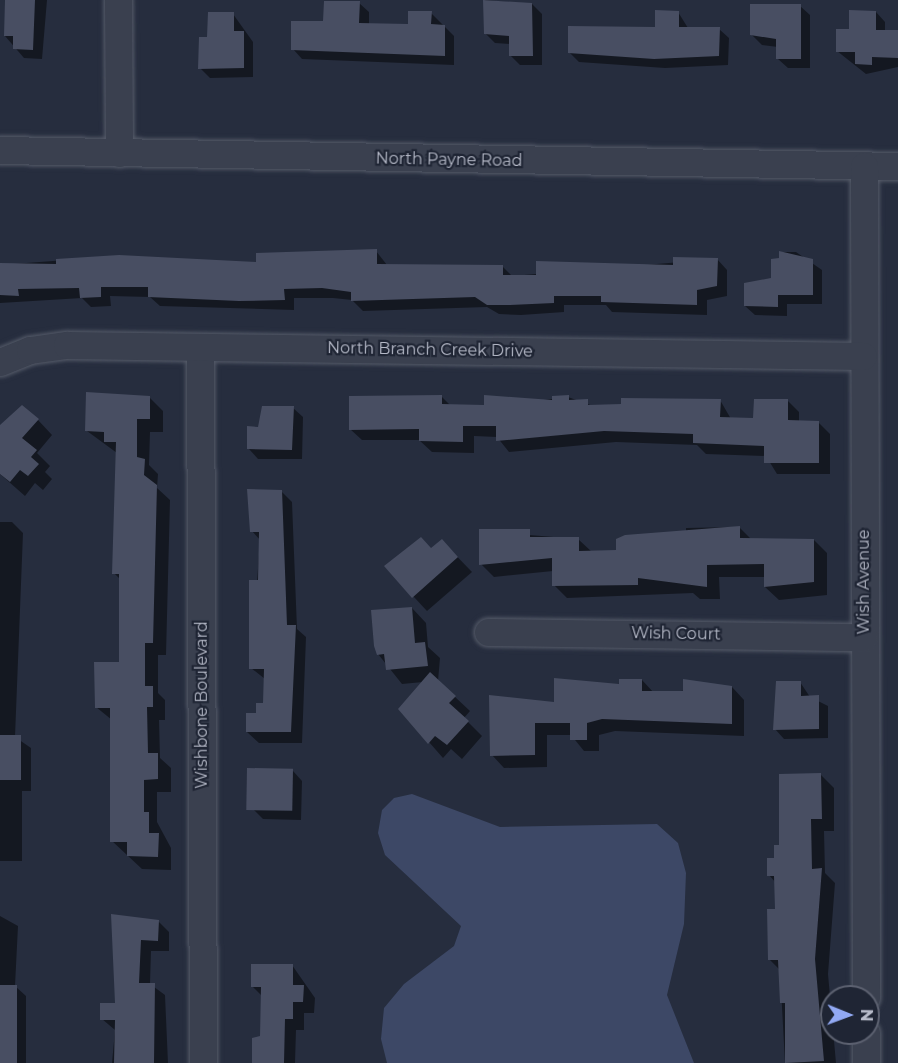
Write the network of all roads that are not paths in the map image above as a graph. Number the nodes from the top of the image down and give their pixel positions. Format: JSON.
{"nodes":[{"id":1,"x":118,"y":0,"type":"edge"},
{"id":2,"x":0,"y":150,"type":"edge"},
{"id":3,"x":119,"y":153,"type":"junction"},
{"id":4,"x":864,"y":166,"type":"junction"},
{"id":5,"x":898,"y":166,"type":"edge"},
{"id":6,"x":200,"y":347,"type":"junction"},
{"id":7,"x":864,"y":356,"type":"junction"},
{"id":8,"x":0,"y":362,"type":"edge"},
{"id":9,"x":488,"y":632,"type":"dead end"},
{"id":10,"x":864,"y":637,"type":"junction"},
{"id":11,"x":866,"y":985,"type":"edge"},
{"id":12,"x":866,"y":1045,"type":"edge"},
{"id":13,"x":203,"y":1063,"type":"edge"},
{"id":14,"x":866,"y":1063,"type":"edge"}],
"edges":[{"from":1,"to":3,"type":"street"},
{"from":2,"to":3,"type":"street","name":"North Payne Road"},
{"from":3,"to":4,"type":"street","name":"North Payne Road"},
{"from":4,"to":5,"type":"street","name":"North Payne Road"},
{"from":4,"to":7,"type":"street","name":"Wish Avenue"},
{"from":6,"to":7,"type":"street","name":"North Branch Creek Drive"},
{"from":6,"to":8,"type":"street","name":"North Branch Creek Drive"},
{"from":6,"to":13,"type":"street","name":"Wishbone Boulevard"},
{"from":7,"to":10,"type":"street","name":"Wish Avenue"},
{"from":9,"to":10,"type":"street","name":"Wish Court"},
{"from":10,"to":11,"type":"street","name":"Wish Avenue"},
{"from":12,"to":14,"type":"street"}]}
